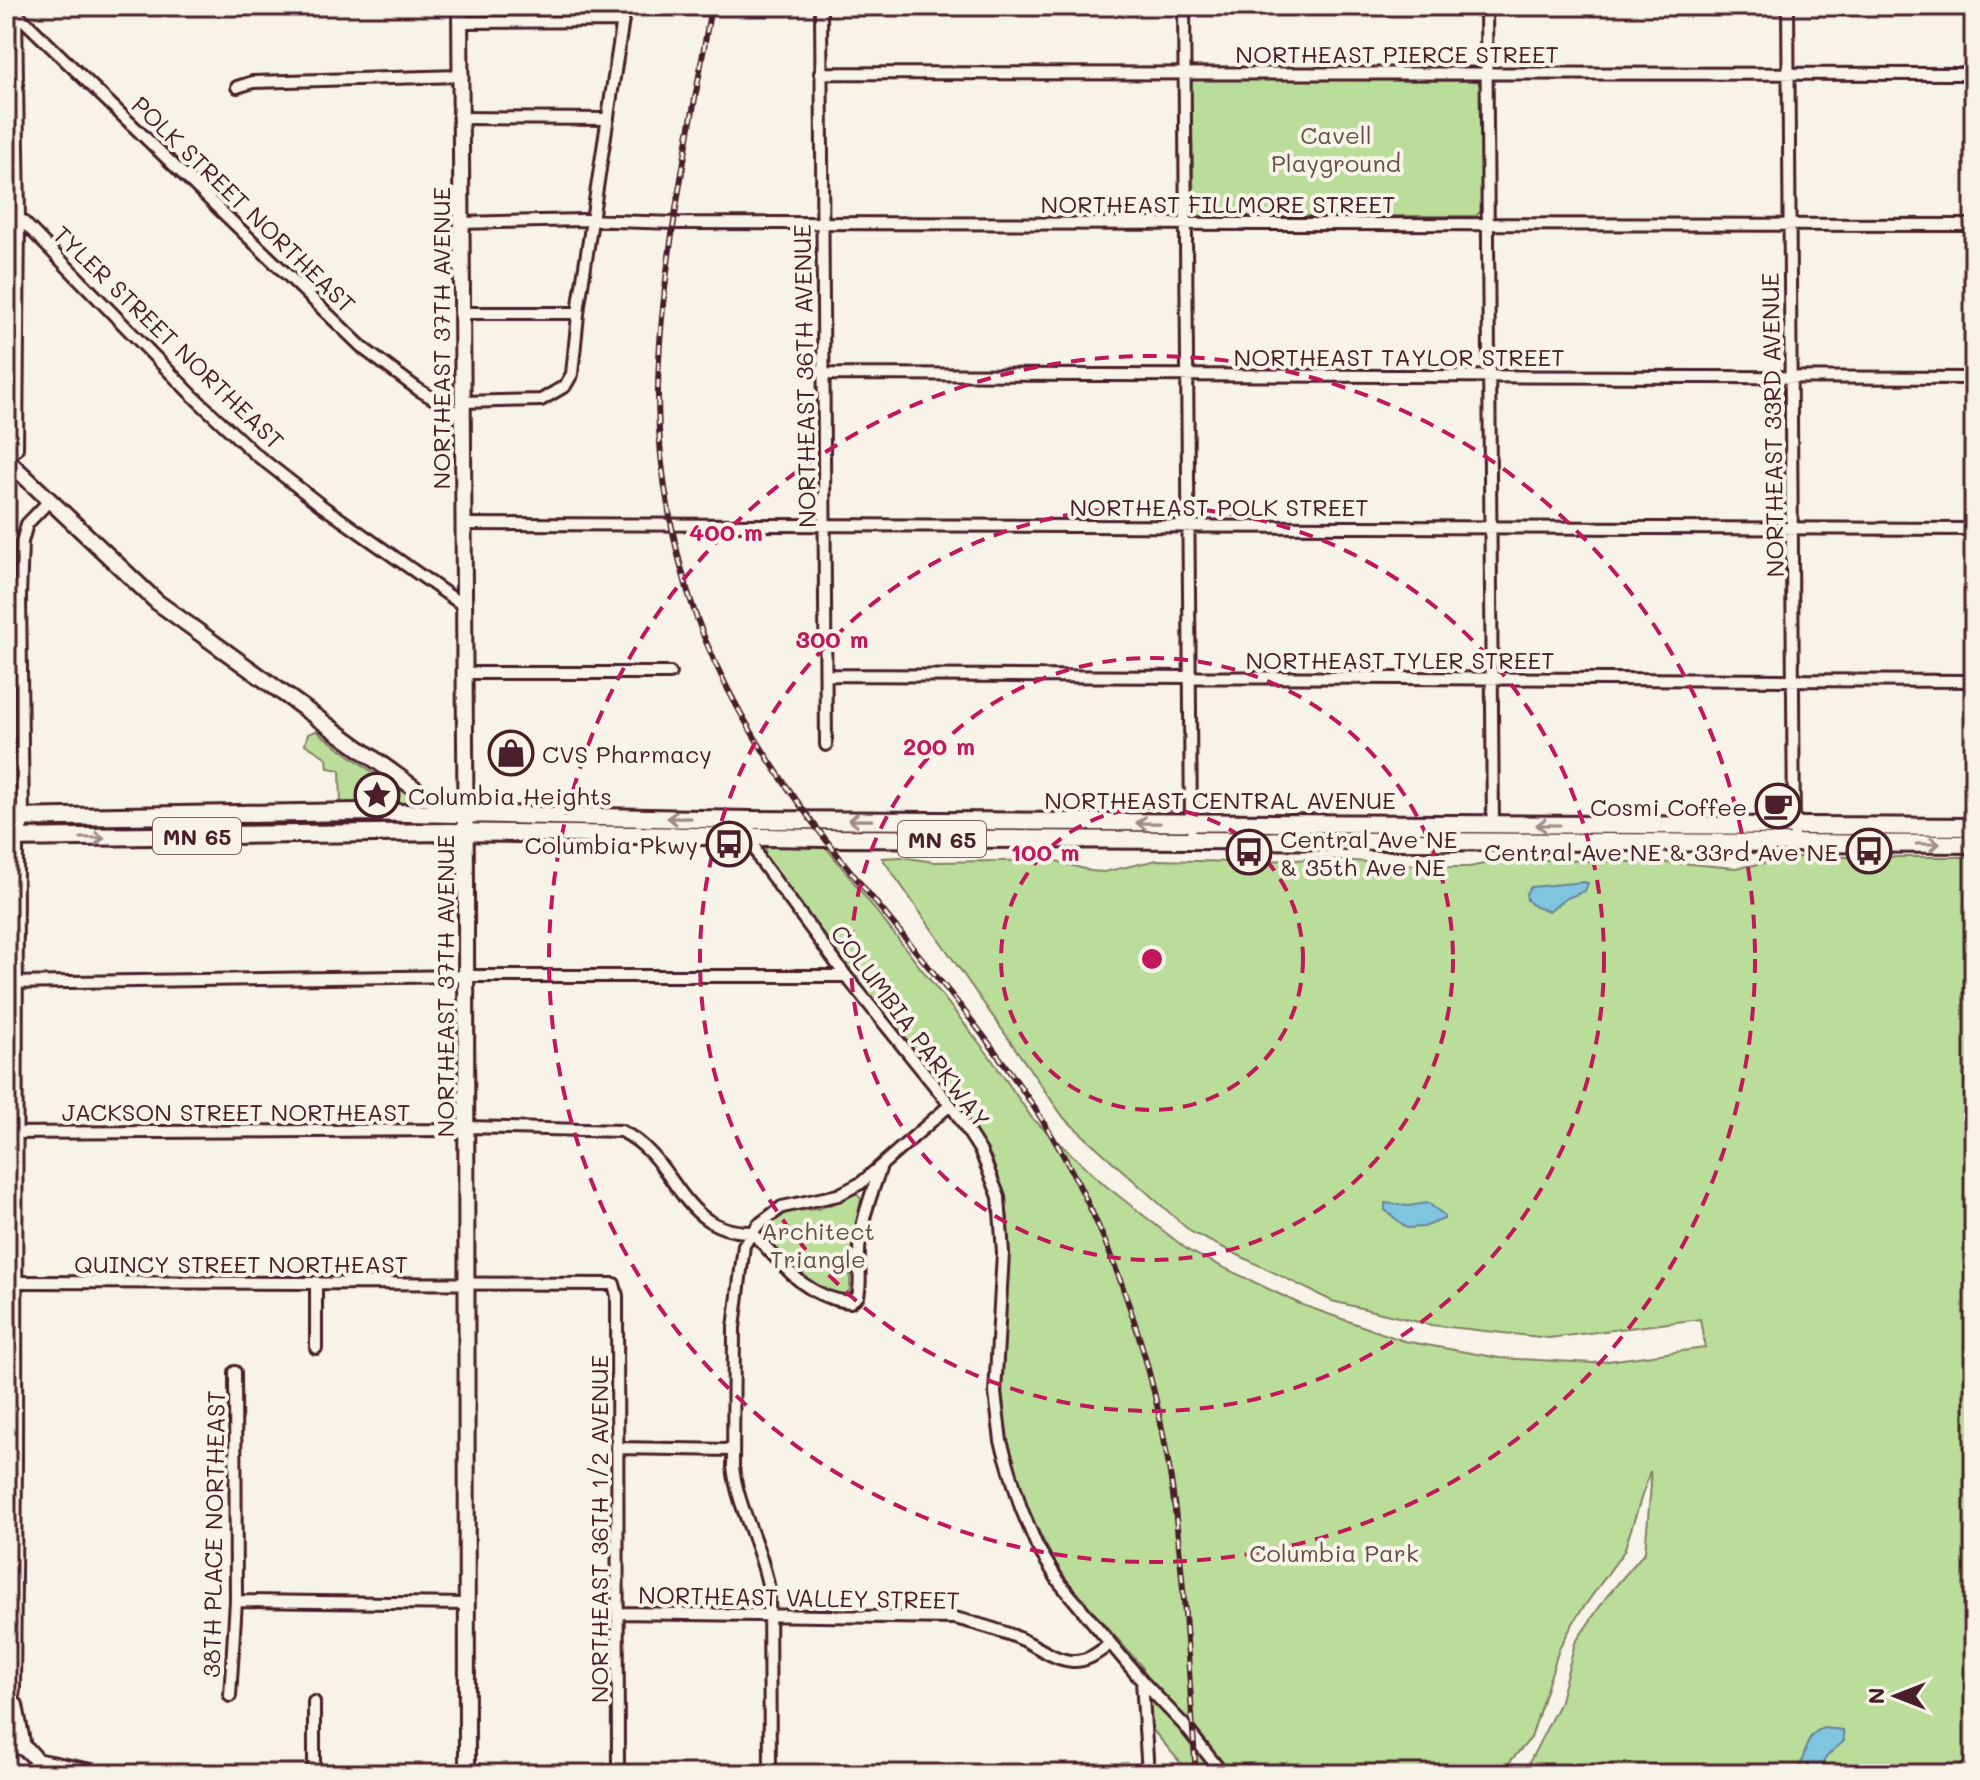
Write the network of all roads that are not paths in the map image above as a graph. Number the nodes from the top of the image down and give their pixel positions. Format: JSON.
{"nodes":[{"id":1,"x":460,"y":6,"type":"edge"},
{"id":2,"x":625,"y":6,"type":"edge"},
{"id":3,"x":821,"y":6,"type":"edge"},
{"id":4,"x":1184,"y":6,"type":"edge"},
{"id":5,"x":1486,"y":6,"type":"edge"},
{"id":6,"x":1788,"y":6,"type":"edge"},
{"id":7,"x":13,"y":9,"type":"edge"},
{"id":8,"x":623,"y":21,"type":"junction"},
{"id":9,"x":460,"y":22,"type":"junction"},
{"id":10,"x":820,"y":73,"type":"junction"},
{"id":11,"x":1185,"y":73,"type":"junction"},
{"id":12,"x":1486,"y":73,"type":"junction"},
{"id":13,"x":1789,"y":74,"type":"junction"},
{"id":14,"x":1974,"y":74,"type":"edge"},
{"id":15,"x":460,"y":76,"type":"junction"},
{"id":16,"x":237,"y":87,"type":"dead end"},
{"id":17,"x":460,"y":118,"type":"junction"},
{"id":18,"x":608,"y":119,"type":"junction"},
{"id":19,"x":6,"y":204,"type":"edge"},
{"id":20,"x":19,"y":218,"type":"junction"},
{"id":21,"x":592,"y":221,"type":"junction"},
{"id":22,"x":822,"y":222,"type":"junction"},
{"id":23,"x":461,"y":223,"type":"junction"},
{"id":24,"x":1186,"y":223,"type":"junction"},
{"id":25,"x":1487,"y":224,"type":"junction"},
{"id":26,"x":1790,"y":225,"type":"junction"},
{"id":27,"x":1974,"y":225,"type":"edge"},
{"id":28,"x":462,"y":313,"type":"junction"},
{"id":29,"x":578,"y":313,"type":"junction"},
{"id":30,"x":824,"y":374,"type":"junction"},
{"id":31,"x":1187,"y":375,"type":"junction"},
{"id":32,"x":1489,"y":377,"type":"junction"},
{"id":33,"x":1792,"y":377,"type":"junction"},
{"id":34,"x":1974,"y":378,"type":"edge"},
{"id":35,"x":462,"y":409,"type":"junction"},
{"id":36,"x":7,"y":459,"type":"edge"},
{"id":37,"x":50,"y":500,"type":"junction"},
{"id":38,"x":463,"y":524,"type":"junction"},
{"id":39,"x":826,"y":524,"type":"junction"},
{"id":40,"x":1189,"y":526,"type":"junction"},
{"id":41,"x":1490,"y":528,"type":"junction"},
{"id":42,"x":1793,"y":529,"type":"junction"},
{"id":43,"x":1974,"y":529,"type":"edge"},
{"id":44,"x":464,"y":606,"type":"junction"},
{"id":45,"x":464,"y":673,"type":"junction"},
{"id":46,"x":670,"y":673,"type":"dead end"},
{"id":47,"x":826,"y":675,"type":"junction"},
{"id":48,"x":1190,"y":677,"type":"junction"},
{"id":49,"x":1491,"y":679,"type":"junction"},
{"id":50,"x":1793,"y":681,"type":"junction"},
{"id":51,"x":1974,"y":681,"type":"edge"},
{"id":52,"x":826,"y":745,"type":"dead end"},
{"id":53,"x":357,"y":812,"type":"junction"},
{"id":54,"x":289,"y":813,"type":"junction"},
{"id":55,"x":466,"y":814,"type":"junction"},
{"id":56,"x":15,"y":818,"type":"edge"},
{"id":57,"x":750,"y":820,"type":"junction"},
{"id":58,"x":1493,"y":825,"type":"junction"},
{"id":59,"x":1974,"y":827,"type":"edge"},
{"id":60,"x":1191,"y":831,"type":"junction"},
{"id":61,"x":466,"y":833,"type":"junction"},
{"id":62,"x":283,"y":834,"type":"junction"},
{"id":63,"x":1794,"y":834,"type":"junction"},
{"id":64,"x":223,"y":835,"type":"junction"},
{"id":65,"x":751,"y":837,"type":"junction"},
{"id":66,"x":10,"y":838,"type":"edge"},
{"id":67,"x":1974,"y":844,"type":"edge"},
{"id":68,"x":466,"y":976,"type":"junction"},
{"id":69,"x":846,"y":976,"type":"junction"},
{"id":70,"x":10,"y":983,"type":"edge"},
{"id":71,"x":950,"y":1105,"type":"junction"},
{"id":72,"x":466,"y":1127,"type":"junction"},
{"id":73,"x":11,"y":1133,"type":"edge"},
{"id":74,"x":880,"y":1169,"type":"junction"},
{"id":75,"x":752,"y":1232,"type":"junction"},
{"id":76,"x":15,"y":1282,"type":"junction"},
{"id":77,"x":316,"y":1282,"type":"junction"},
{"id":78,"x":466,"y":1283,"type":"junction"},
{"id":79,"x":614,"y":1284,"type":"joint"},
{"id":80,"x":316,"y":1348,"type":"dead end"},
{"id":81,"x":235,"y":1372,"type":"dead end"},
{"id":82,"x":617,"y":1448,"type":"junction"},
{"id":83,"x":733,"y":1450,"type":"junction"},
{"id":84,"x":236,"y":1601,"type":"junction"},
{"id":85,"x":467,"y":1604,"type":"junction"},
{"id":86,"x":618,"y":1613,"type":"junction"},
{"id":87,"x":769,"y":1614,"type":"junction"},
{"id":88,"x":1110,"y":1644,"type":"junction"},
{"id":89,"x":1142,"y":1681,"type":"junction"},
{"id":90,"x":12,"y":1689,"type":"junction"},
{"id":91,"x":230,"y":1696,"type":"dead end"},
{"id":92,"x":314,"y":1702,"type":"dead end"},
{"id":93,"x":6,"y":1735,"type":"edge"},
{"id":94,"x":6,"y":1745,"type":"edge"},
{"id":95,"x":23,"y":1747,"type":"junction"},
{"id":96,"x":38,"y":1767,"type":"edge"},
{"id":97,"x":88,"y":1773,"type":"edge"},
{"id":98,"x":138,"y":1774,"type":"edge"},
{"id":99,"x":314,"y":1774,"type":"edge"},
{"id":100,"x":467,"y":1774,"type":"edge"},
{"id":101,"x":618,"y":1774,"type":"edge"},
{"id":102,"x":770,"y":1774,"type":"edge"},
{"id":103,"x":1148,"y":1774,"type":"edge"},
{"id":104,"x":1223,"y":1774,"type":"edge"}],
"edges":[{"from":1,"to":9,"type":"street","name":"NORTHEAST 37TH AVENUE"},
{"from":2,"to":8,"type":"street"},
{"from":3,"to":10,"type":"street","name":"NORTHEAST 36TH AVENUE"},
{"from":4,"to":11,"type":"street"},
{"from":5,"to":12,"type":"street"},
{"from":6,"to":13,"type":"street","name":"NORTHEAST 33RD AVENUE"},
{"from":7,"to":20,"type":"street"},
{"from":7,"to":35,"type":"street","name":"POLK STREET NORTHEAST"},
{"from":8,"to":9,"type":"street"},
{"from":8,"to":18,"type":"street"},
{"from":9,"to":15,"type":"street","name":"NORTHEAST 37TH AVENUE"},
{"from":10,"to":11,"type":"street","name":"NORTHEAST PIERCE STREET"},
{"from":10,"to":22,"type":"street","name":"NORTHEAST 36TH AVENUE"},
{"from":11,"to":12,"type":"street","name":"NORTHEAST PIERCE STREET"},
{"from":11,"to":24,"type":"street"},
{"from":12,"to":13,"type":"street","name":"NORTHEAST PIERCE STREET"},
{"from":12,"to":25,"type":"street"},
{"from":13,"to":14,"type":"street","name":"NORTHEAST PIERCE STREET"},
{"from":13,"to":26,"type":"street","name":"NORTHEAST 33RD AVENUE"},
{"from":15,"to":16,"type":"street"},
{"from":15,"to":17,"type":"street","name":"NORTHEAST 37TH AVENUE"},
{"from":17,"to":18,"type":"street"},
{"from":17,"to":23,"type":"street","name":"NORTHEAST 37TH AVENUE"},
{"from":18,"to":21,"type":"street"},
{"from":19,"to":20,"type":"street","name":"TYLER STREET NORTHEAST"},
{"from":20,"to":36,"type":"street"},
{"from":20,"to":44,"type":"street","name":"TYLER STREET NORTHEAST"},
{"from":21,"to":22,"type":"street","name":"NORTHEAST FILLMORE STREET"},
{"from":21,"to":23,"type":"street","name":"NORTHEAST FILLMORE STREET"},
{"from":21,"to":29,"type":"street"},
{"from":22,"to":24,"type":"street","name":"NORTHEAST FILLMORE STREET"},
{"from":22,"to":30,"type":"street","name":"NORTHEAST 36TH AVENUE"},
{"from":23,"to":28,"type":"street","name":"NORTHEAST 37TH AVENUE"},
{"from":24,"to":25,"type":"street","name":"NORTHEAST FILLMORE STREET"},
{"from":24,"to":31,"type":"street"},
{"from":25,"to":26,"type":"street","name":"NORTHEAST FILLMORE STREET"},
{"from":25,"to":32,"type":"street"},
{"from":26,"to":27,"type":"street","name":"NORTHEAST FILLMORE STREET"},
{"from":26,"to":33,"type":"street","name":"NORTHEAST 33RD AVENUE"},
{"from":28,"to":29,"type":"street"},
{"from":28,"to":35,"type":"street","name":"NORTHEAST 37TH AVENUE"},
{"from":29,"to":35,"type":"street"},
{"from":30,"to":31,"type":"street","name":"NORTHEAST TAYLOR STREET"},
{"from":30,"to":39,"type":"street","name":"NORTHEAST 36TH AVENUE"},
{"from":31,"to":32,"type":"street","name":"NORTHEAST TAYLOR STREET"},
{"from":31,"to":40,"type":"street"},
{"from":32,"to":33,"type":"street","name":"NORTHEAST TAYLOR STREET"},
{"from":32,"to":41,"type":"street"},
{"from":33,"to":34,"type":"street","name":"NORTHEAST TAYLOR STREET"},
{"from":33,"to":42,"type":"street","name":"NORTHEAST 33RD AVENUE"},
{"from":35,"to":38,"type":"street","name":"NORTHEAST 37TH AVENUE"},
{"from":36,"to":37,"type":"street"},
{"from":37,"to":55,"type":"street"},
{"from":37,"to":56,"type":"street"},
{"from":38,"to":39,"type":"street","name":"NORTHEAST POLK STREET"},
{"from":38,"to":44,"type":"street","name":"NORTHEAST 37TH AVENUE"},
{"from":39,"to":40,"type":"street","name":"NORTHEAST POLK STREET"},
{"from":39,"to":47,"type":"street","name":"NORTHEAST 36TH AVENUE"},
{"from":40,"to":41,"type":"street","name":"NORTHEAST POLK STREET"},
{"from":40,"to":48,"type":"street"},
{"from":41,"to":42,"type":"street","name":"NORTHEAST POLK STREET"},
{"from":41,"to":49,"type":"street"},
{"from":42,"to":43,"type":"street","name":"NORTHEAST POLK STREET"},
{"from":42,"to":50,"type":"street","name":"NORTHEAST 33RD AVENUE"},
{"from":44,"to":45,"type":"street","name":"NORTHEAST 37TH AVENUE"},
{"from":45,"to":46,"type":"street"},
{"from":45,"to":55,"type":"street","name":"NORTHEAST 37TH AVENUE"},
{"from":47,"to":48,"type":"street","name":"NORTHEAST TYLER STREET"},
{"from":47,"to":52,"type":"street","name":"NORTHEAST 36TH AVENUE"},
{"from":48,"to":49,"type":"street","name":"NORTHEAST TYLER STREET"},
{"from":48,"to":60,"type":"street"},
{"from":49,"to":50,"type":"street","name":"NORTHEAST TYLER STREET"},
{"from":49,"to":58,"type":"street"},
{"from":50,"to":51,"type":"street","name":"NORTHEAST TYLER STREET"},
{"from":50,"to":63,"type":"street","name":"NORTHEAST 33RD AVENUE"},
{"from":53,"to":54,"type":"main road","number":"MN 65"},
{"from":53,"to":55,"type":"main road","number":"MN 65"},
{"from":53,"to":62,"type":"main road"},
{"from":54,"to":56,"type":"main road","number":"MN 65"},
{"from":54,"to":64,"type":"main road"},
{"from":57,"to":55,"type":"main road","name":"NORTHEAST CENTRAL AVENUE","number":"MN 65","one_way":true},
{"from":55,"to":61,"type":"street","name":"NORTHEAST 37TH AVENUE"},
{"from":56,"to":66,"type":"street"},
{"from":60,"to":57,"type":"main road","name":"NORTHEAST CENTRAL AVENUE","number":"MN 65","one_way":true},
{"from":57,"to":65,"type":"street","name":"COLUMBIA PARKWAY"},
{"from":58,"to":60,"type":"main road","name":"NORTHEAST CENTRAL AVENUE","number":"MN 65"},
{"from":63,"to":58,"type":"main road","name":"NORTHEAST CENTRAL AVENUE","number":"MN 65","one_way":true},
{"from":59,"to":63,"type":"main road","name":"NORTHEAST CENTRAL AVENUE","number":"MN 65"},
{"from":60,"to":63,"type":"main road","name":"NORTHEAST CENTRAL AVENUE","number":"MN 65"},
{"from":60,"to":65,"type":"main road","name":"NORTHEAST CENTRAL AVENUE","number":"MN 65"},
{"from":61,"to":62,"type":"main road","number":"MN 65"},
{"from":61,"to":65,"type":"main road","name":"NORTHEAST CENTRAL AVENUE","number":"MN 65"},
{"from":61,"to":68,"type":"street","name":"NORTHEAST 37TH AVENUE"},
{"from":62,"to":64,"type":"main road","number":"MN 65"},
{"from":63,"to":67,"type":"main road","name":"NORTHEAST CENTRAL AVENUE","number":"MN 65","one_way":true},
{"from":66,"to":64,"type":"main road","number":"MN 65","one_way":true},
{"from":65,"to":69,"type":"street","name":"COLUMBIA PARKWAY"},
{"from":66,"to":70,"type":"street"},
{"from":68,"to":69,"type":"street"},
{"from":68,"to":70,"type":"street"},
{"from":68,"to":72,"type":"street","name":"NORTHEAST 37TH AVENUE"},
{"from":69,"to":71,"type":"street","name":"COLUMBIA PARKWAY"},
{"from":70,"to":73,"type":"street"},
{"from":71,"to":74,"type":"street"},
{"from":71,"to":88,"type":"street","name":"COLUMBIA PARKWAY"},
{"from":72,"to":73,"type":"street","name":"JACKSON STREET NORTHEAST"},
{"from":72,"to":75,"type":"street","name":"JACKSON STREET NORTHEAST"},
{"from":72,"to":78,"type":"street","name":"NORTHEAST 37TH AVENUE"},
{"from":73,"to":76,"type":"street"},
{"from":74,"to":75,"type":"street"},
{"from":74,"to":75,"type":"street"},
{"from":75,"to":83,"type":"street"},
{"from":76,"to":77,"type":"street","name":"QUINCY STREET NORTHEAST"},
{"from":76,"to":90,"type":"street"},
{"from":77,"to":78,"type":"street","name":"QUINCY STREET NORTHEAST"},
{"from":77,"to":80,"type":"street"},
{"from":78,"to":79,"type":"street","name":"QUINCY STREET NORTHEAST"},
{"from":78,"to":85,"type":"street","name":"NORTHEAST 37TH AVENUE"},
{"from":79,"to":82,"type":"street","name":"NORTHEAST 36TH 1/2 AVENUE"},
{"from":81,"to":84,"type":"street","name":"38TH PLACE NORTHEAST"},
{"from":82,"to":83,"type":"street"},
{"from":82,"to":86,"type":"street","name":"NORTHEAST 36TH 1/2 AVENUE"},
{"from":83,"to":87,"type":"street"},
{"from":84,"to":85,"type":"street"},
{"from":84,"to":91,"type":"street","name":"38TH PLACE NORTHEAST"},
{"from":85,"to":100,"type":"street","name":"NORTHEAST 37TH AVENUE"},
{"from":86,"to":87,"type":"street","name":"NORTHEAST VALLEY STREET"},
{"from":86,"to":101,"type":"street","name":"NORTHEAST 36TH 1/2 AVENUE"},
{"from":87,"to":88,"type":"street","name":"NORTHEAST VALLEY STREET"},
{"from":87,"to":102,"type":"street"},
{"from":88,"to":89,"type":"street","name":"COLUMBIA PARKWAY"},
{"from":89,"to":103,"type":"street"},
{"from":89,"to":104,"type":"street","name":"COLUMBIA PARKWAY"},
{"from":90,"to":93,"type":"street"},
{"from":90,"to":95,"type":"street"},
{"from":92,"to":99,"type":"street"},
{"from":94,"to":95,"type":"street"},
{"from":95,"to":96,"type":"street"},
{"from":96,"to":97,"type":"street"},
{"from":97,"to":98,"type":"street"}]}
